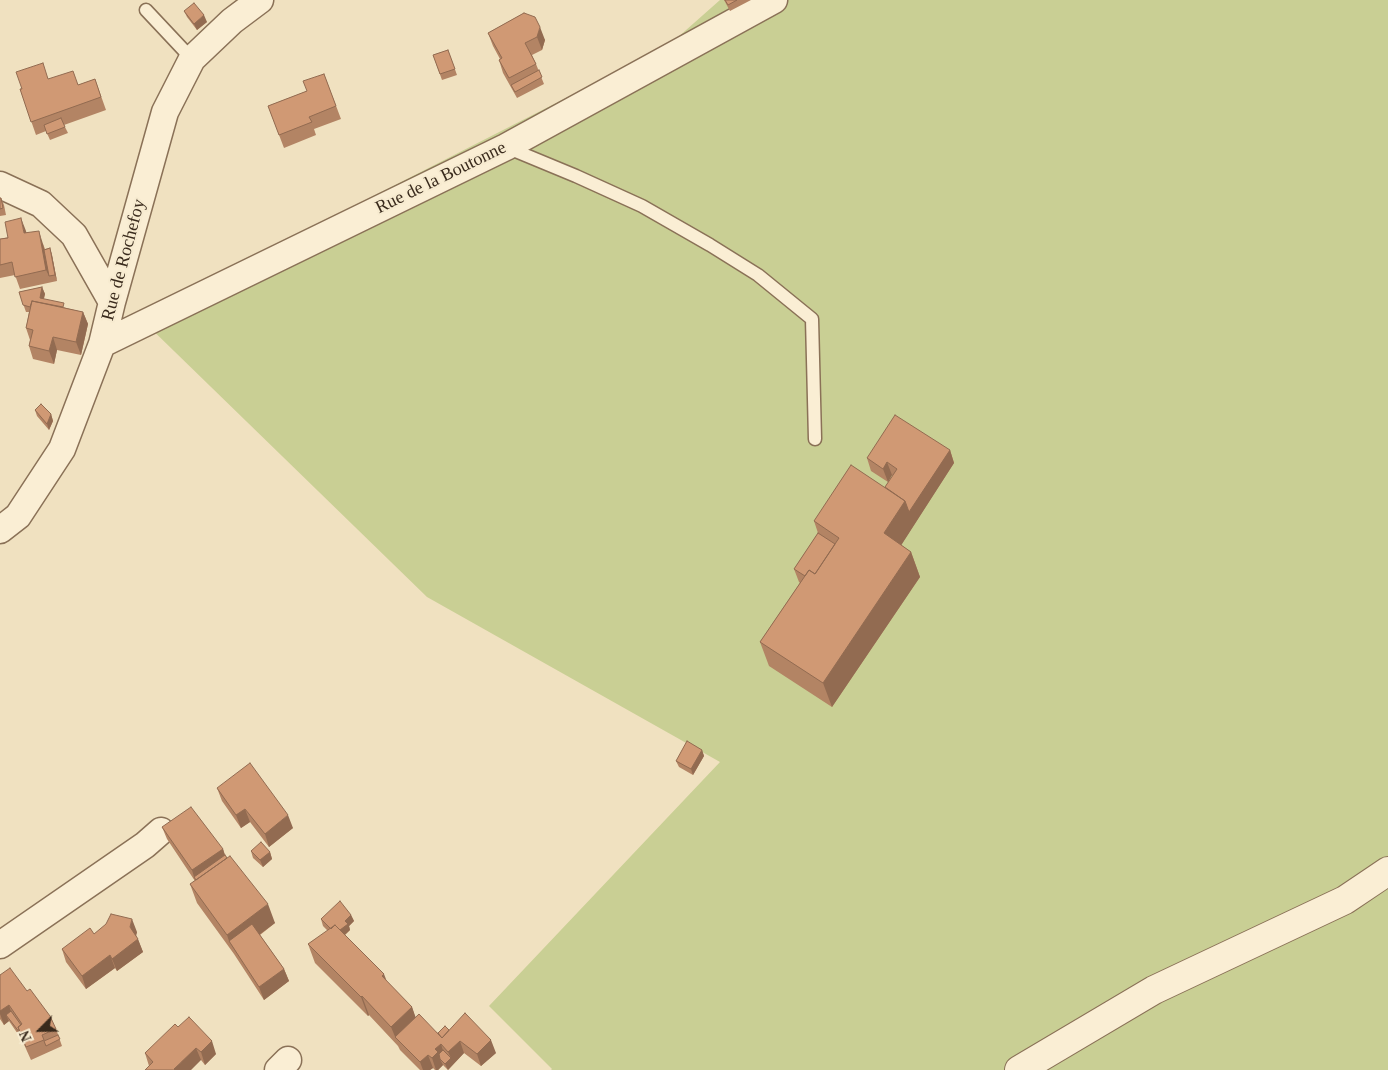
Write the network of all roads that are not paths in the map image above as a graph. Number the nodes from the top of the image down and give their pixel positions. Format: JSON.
{"nodes":[{"id":1,"x":260,"y":0,"type":"edge"},
{"id":2,"x":774,"y":0,"type":"edge"},
{"id":3,"x":146,"y":10,"type":"dead end"},
{"id":4,"x":192,"y":59,"type":"junction"},
{"id":5,"x":506,"y":147,"type":"junction"},
{"id":6,"x":0,"y":185,"type":"edge"},
{"id":7,"x":112,"y":302,"type":"junction"},
{"id":8,"x":102,"y":344,"type":"junction"},
{"id":9,"x":815,"y":438,"type":"dead end"},
{"id":10,"x":0,"y":530,"type":"edge"},
{"id":11,"x":161,"y":831,"type":"edge"},
{"id":12,"x":1388,"y":871,"type":"edge"},
{"id":13,"x":0,"y":944,"type":"edge"},
{"id":14,"x":1019,"y":1070,"type":"edge"}],
"edges":[{"from":1,"to":4,"type":"street","name":"Rue de Rochefoy"},
{"from":2,"to":5,"type":"street","name":"Rue de la Boutonne"},
{"from":3,"to":4,"type":"lane"},
{"from":4,"to":7,"type":"street","name":"Rue de Rochefoy"},
{"from":5,"to":8,"type":"street","name":"Rue de la Boutonne"},
{"from":5,"to":9,"type":"lane"},
{"from":6,"to":7,"type":"street"},
{"from":7,"to":8,"type":"street","name":"Rue de Rochefoy"},
{"from":8,"to":10,"type":"street","name":"Rue de Rochefoy"},
{"from":11,"to":13,"type":"street"},
{"from":12,"to":14,"type":"street"}]}
